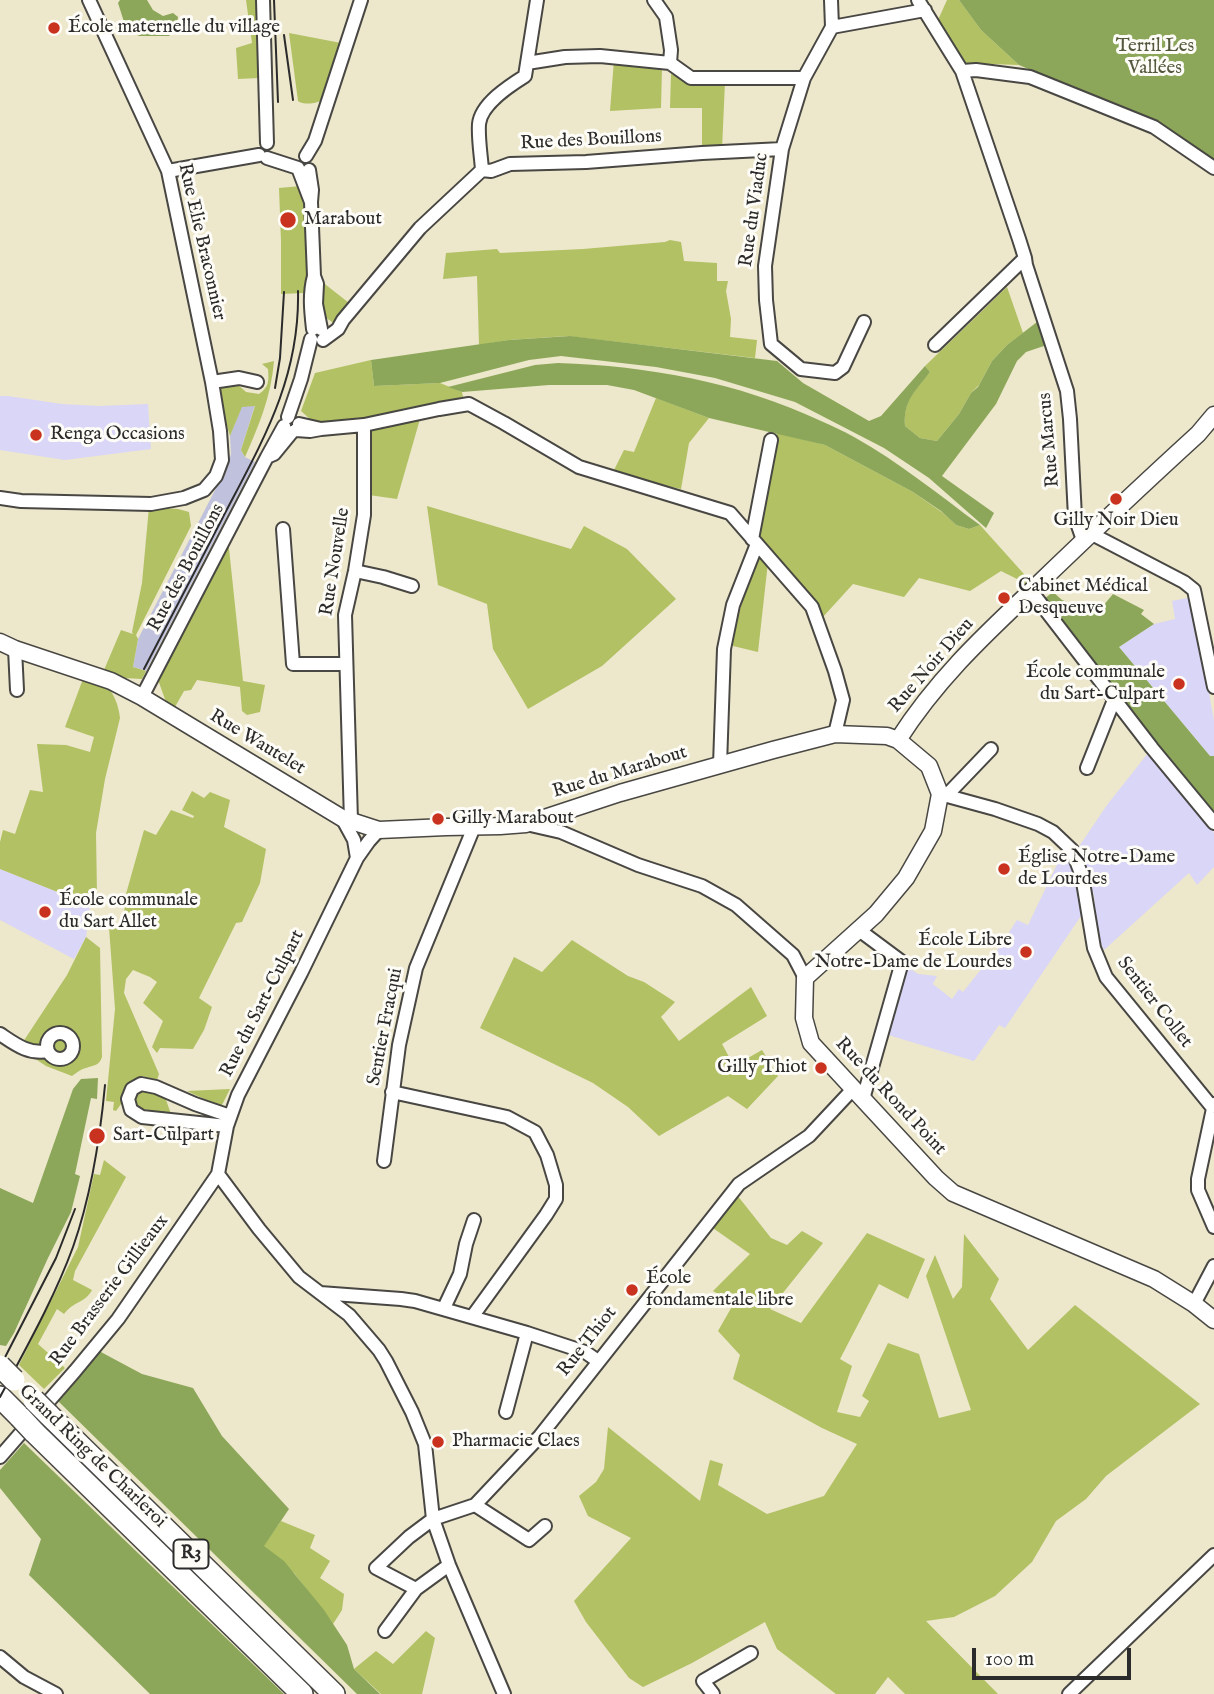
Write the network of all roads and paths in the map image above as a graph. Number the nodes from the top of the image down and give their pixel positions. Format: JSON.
{"nodes":[{"id":1,"x":89,"y":0,"type":"edge"},
{"id":2,"x":264,"y":0,"type":"edge"},
{"id":3,"x":361,"y":0,"type":"edge"},
{"id":4,"x":537,"y":0,"type":"edge"},
{"id":5,"x":654,"y":0,"type":"edge"},
{"id":6,"x":831,"y":0,"type":"edge"},
{"id":7,"x":921,"y":5,"type":"edge"},
{"id":8,"x":832,"y":27,"type":"junction"},
{"id":9,"x":527,"y":63,"type":"junction"},
{"id":10,"x":670,"y":63,"type":"junction"},
{"id":11,"x":962,"y":71,"type":"junction"},
{"id":12,"x":804,"y":78,"type":"junction"},
{"id":13,"x":782,"y":149,"type":"junction"},
{"id":14,"x":266,"y":152,"type":"junction"},
{"id":15,"x":303,"y":163,"type":"junction"},
{"id":16,"x":1214,"y":168,"type":"edge"},
{"id":17,"x":482,"y":170,"type":"junction"},
{"id":18,"x":168,"y":171,"type":"junction"},
{"id":19,"x":1026,"y":258,"type":"junction"},
{"id":20,"x":864,"y":322,"type":"dead end"},
{"id":21,"x":318,"y":335,"type":"junction"},
{"id":22,"x":935,"y":345,"type":"dead end"},
{"id":23,"x":212,"y":382,"type":"junction"},
{"id":24,"x":257,"y":382,"type":"dead end"},
{"id":25,"x":1214,"y":415,"type":"edge"},
{"id":26,"x":293,"y":425,"type":"junction"},
{"id":27,"x":364,"y":425,"type":"junction"},
{"id":28,"x":771,"y":440,"type":"dead end"},
{"id":29,"x":204,"y":490,"type":"joint"},
{"id":30,"x":0,"y":498,"type":"edge"},
{"id":31,"x":283,"y":529,"type":"dead end"},
{"id":32,"x":1087,"y":536,"type":"junction"},
{"id":33,"x":755,"y":541,"type":"junction"},
{"id":34,"x":355,"y":571,"type":"junction"},
{"id":35,"x":412,"y":586,"type":"dead end"},
{"id":36,"x":1031,"y":591,"type":"junction"},
{"id":37,"x":8,"y":646,"type":"edge"},
{"id":38,"x":346,"y":664,"type":"junction"},
{"id":39,"x":1214,"y":687,"type":"edge"},
{"id":40,"x":17,"y":690,"type":"dead end"},
{"id":41,"x":142,"y":697,"type":"junction"},
{"id":42,"x":1114,"y":700,"type":"junction"},
{"id":43,"x":835,"y":734,"type":"junction"},
{"id":44,"x":898,"y":740,"type":"junction"},
{"id":45,"x":991,"y":749,"type":"dead end"},
{"id":46,"x":720,"y":765,"type":"junction"},
{"id":47,"x":1087,"y":768,"type":"dead end"},
{"id":48,"x":349,"y":786,"type":"junction"},
{"id":49,"x":943,"y":795,"type":"junction"},
{"id":50,"x":341,"y":817,"type":"junction"},
{"id":51,"x":1214,"y":823,"type":"edge"},
{"id":52,"x":526,"y":824,"type":"junction"},
{"id":53,"x":474,"y":827,"type":"junction"},
{"id":54,"x":379,"y":830,"type":"junction"},
{"id":55,"x":357,"y":858,"type":"junction"},
{"id":56,"x":859,"y":930,"type":"junction"},
{"id":57,"x":805,"y":978,"type":"junction"},
{"id":58,"x":0,"y":1034,"type":"edge"},
{"id":59,"x":48,"y":1051,"type":"dead end"},
{"id":60,"x":392,"y":1092,"type":"junction"},
{"id":61,"x":858,"y":1094,"type":"junction"},
{"id":62,"x":1213,"y":1106,"type":"edge"},
{"id":63,"x":228,"y":1121,"type":"junction"},
{"id":64,"x":384,"y":1161,"type":"dead end"},
{"id":65,"x":218,"y":1174,"type":"junction"},
{"id":66,"x":474,"y":1220,"type":"dead end"},
{"id":67,"x":1214,"y":1227,"type":"edge"},
{"id":68,"x":1214,"y":1266,"type":"edge"},
{"id":69,"x":320,"y":1293,"type":"junction"},
{"id":70,"x":1194,"y":1304,"type":"junction"},
{"id":71,"x":444,"y":1308,"type":"junction"},
{"id":72,"x":472,"y":1317,"type":"junction"},
{"id":73,"x":1214,"y":1320,"type":"edge"},
{"id":74,"x":527,"y":1333,"type":"junction"},
{"id":75,"x":598,"y":1361,"type":"junction"},
{"id":76,"x":7,"y":1373,"type":"edge"},
{"id":77,"x":2,"y":1399,"type":"edge"},
{"id":78,"x":506,"y":1412,"type":"dead end"},
{"id":79,"x":0,"y":1457,"type":"edge"},
{"id":80,"x":475,"y":1505,"type":"junction"},
{"id":81,"x":433,"y":1519,"type":"junction"},
{"id":82,"x":545,"y":1526,"type":"dead end"},
{"id":83,"x":1214,"y":1555,"type":"edge"},
{"id":84,"x":449,"y":1565,"type":"junction"},
{"id":85,"x":416,"y":1589,"type":"junction"},
{"id":86,"x":385,"y":1631,"type":"dead end"},
{"id":87,"x":751,"y":1653,"type":"dead end"},
{"id":88,"x":0,"y":1657,"type":"edge"},
{"id":89,"x":56,"y":1694,"type":"edge"},
{"id":90,"x":302,"y":1694,"type":"edge"},
{"id":91,"x":334,"y":1694,"type":"edge"},
{"id":92,"x":504,"y":1694,"type":"edge"},
{"id":93,"x":713,"y":1694,"type":"edge"},
{"id":94,"x":1069,"y":1694,"type":"edge"}],
"edges":[{"from":1,"to":18,"type":"street","name":"Rue Elie Braconnier"},
{"from":2,"to":14,"type":"street"},
{"from":3,"to":15,"type":"street"},
{"from":4,"to":9,"type":"street"},
{"from":5,"to":10,"type":"street"},
{"from":6,"to":8,"type":"street"},
{"from":7,"to":8,"type":"street"},
{"from":7,"to":11,"type":"street","name":"Rue Marcus"},
{"from":8,"to":12,"type":"street","name":"Rue du Viaduc"},
{"from":9,"to":10,"type":"street"},
{"from":9,"to":17,"type":"street"},
{"from":10,"to":12,"type":"street"},
{"from":11,"to":16,"type":"street"},
{"from":11,"to":19,"type":"street","name":"Rue Marcus"},
{"from":12,"to":13,"type":"street","name":"Rue du Viaduc"},
{"from":13,"to":17,"type":"street","name":"Rue des Bouillons"},
{"from":13,"to":20,"type":"street","name":"Rue du Viaduc"},
{"from":14,"to":15,"type":"street"},
{"from":14,"to":18,"type":"street"},
{"from":15,"to":21,"type":"street"},
{"from":17,"to":21,"type":"street"},
{"from":18,"to":23,"type":"street","name":"Rue Elie Braconnier"},
{"from":19,"to":22,"type":"street"},
{"from":19,"to":32,"type":"street","name":"Rue Marcus"},
{"from":21,"to":26,"type":"street","name":"Rue des Bouillons"},
{"from":23,"to":24,"type":"street"},
{"from":23,"to":29,"type":"street","name":"Rue Elie Braconnier"},
{"from":25,"to":32,"type":"street","name":"Rue Noir Dieu"},
{"from":26,"to":27,"type":"street"},
{"from":26,"to":41,"type":"street","name":"Rue des Bouillons"},
{"from":27,"to":33,"type":"street"},
{"from":27,"to":34,"type":"street","name":"Rue Nouvelle"},
{"from":28,"to":33,"type":"street"},
{"from":29,"to":30,"type":"street","name":"Rue des Bouillons"},
{"from":31,"to":38,"type":"street","name":"Rue Nouvelle"},
{"from":32,"to":36,"type":"street","name":"Rue Noir Dieu"},
{"from":32,"to":39,"type":"street"},
{"from":33,"to":43,"type":"street"},
{"from":33,"to":46,"type":"street"},
{"from":34,"to":35,"type":"street"},
{"from":34,"to":38,"type":"street","name":"Rue Nouvelle"},
{"from":36,"to":42,"type":"street"},
{"from":36,"to":44,"type":"street","name":"Rue Noir Dieu"},
{"from":37,"to":40,"type":"street"},
{"from":37,"to":41,"type":"street","name":"Rue Wautelet"},
{"from":38,"to":48,"type":"street","name":"Rue Nouvelle"},
{"from":41,"to":50,"type":"street","name":"Rue Wautelet"},
{"from":42,"to":47,"type":"street"},
{"from":42,"to":51,"type":"street"},
{"from":43,"to":44,"type":"street","name":"Rue du Marabout"},
{"from":43,"to":46,"type":"street","name":"Rue du Marabout"},
{"from":44,"to":49,"type":"street"},
{"from":45,"to":49,"type":"street"},
{"from":46,"to":52,"type":"street","name":"Rue du Marabout"},
{"from":48,"to":50,"type":"street","name":"Rue Nouvelle"},
{"from":48,"to":50,"type":"street"},
{"from":49,"to":56,"type":"street"},
{"from":49,"to":62,"type":"street","name":"Sentier Collet"},
{"from":50,"to":54,"type":"street","name":"Rue du Marabout"},
{"from":50,"to":55,"type":"street","name":"Rue Nouvelle"},
{"from":52,"to":53,"type":"street","name":"Rue du Marabout"},
{"from":52,"to":57,"type":"street"},
{"from":53,"to":54,"type":"street","name":"Rue du Marabout"},
{"from":53,"to":60,"type":"street","name":"Sentier Fracqui"},
{"from":54,"to":55,"type":"street","name":"Rue du Sart-Culpart"},
{"from":55,"to":63,"type":"street","name":"Rue du Sart-Culpart"},
{"from":56,"to":57,"type":"street"},
{"from":56,"to":61,"type":"street"},
{"from":57,"to":61,"type":"street","name":"Rue du Rond Point"},
{"from":58,"to":59,"type":"street"},
{"from":60,"to":64,"type":"street","name":"Sentier Fracqui"},
{"from":60,"to":72,"type":"street"},
{"from":61,"to":70,"type":"street","name":"Rue du Rond Point"},
{"from":61,"to":75,"type":"street","name":"Rue Thiot"},
{"from":62,"to":67,"type":"street"},
{"from":63,"to":63,"type":"street"},
{"from":63,"to":65,"type":"street","name":"Rue du Sart-Culpart"},
{"from":65,"to":69,"type":"street"},
{"from":65,"to":79,"type":"street","name":"Rue Brasserie Gillieaux"},
{"from":66,"to":71,"type":"street"},
{"from":68,"to":70,"type":"street"},
{"from":69,"to":71,"type":"street"},
{"from":69,"to":81,"type":"street"},
{"from":70,"to":73,"type":"street","name":"Rue du Rond Point"},
{"from":71,"to":72,"type":"street"},
{"from":72,"to":74,"type":"street"},
{"from":74,"to":75,"type":"street"},
{"from":74,"to":78,"type":"street"},
{"from":75,"to":80,"type":"street","name":"Rue Thiot"},
{"from":76,"to":91,"type":"highway","name":"Grand Ring de Charleroi","number":"R3"},
{"from":77,"to":90,"type":"highway","name":"Grand Ring de Charleroi","number":"R3"},
{"from":80,"to":81,"type":"street","name":"Rue Thiot"},
{"from":80,"to":82,"type":"street"},
{"from":81,"to":84,"type":"street"},
{"from":81,"to":85,"type":"street","name":"Rue Thiot"},
{"from":83,"to":94,"type":"street"},
{"from":84,"to":85,"type":"street"},
{"from":84,"to":92,"type":"street"},
{"from":85,"to":86,"type":"street"},
{"from":87,"to":93,"type":"street"},
{"from":88,"to":89,"type":"street"}]}
